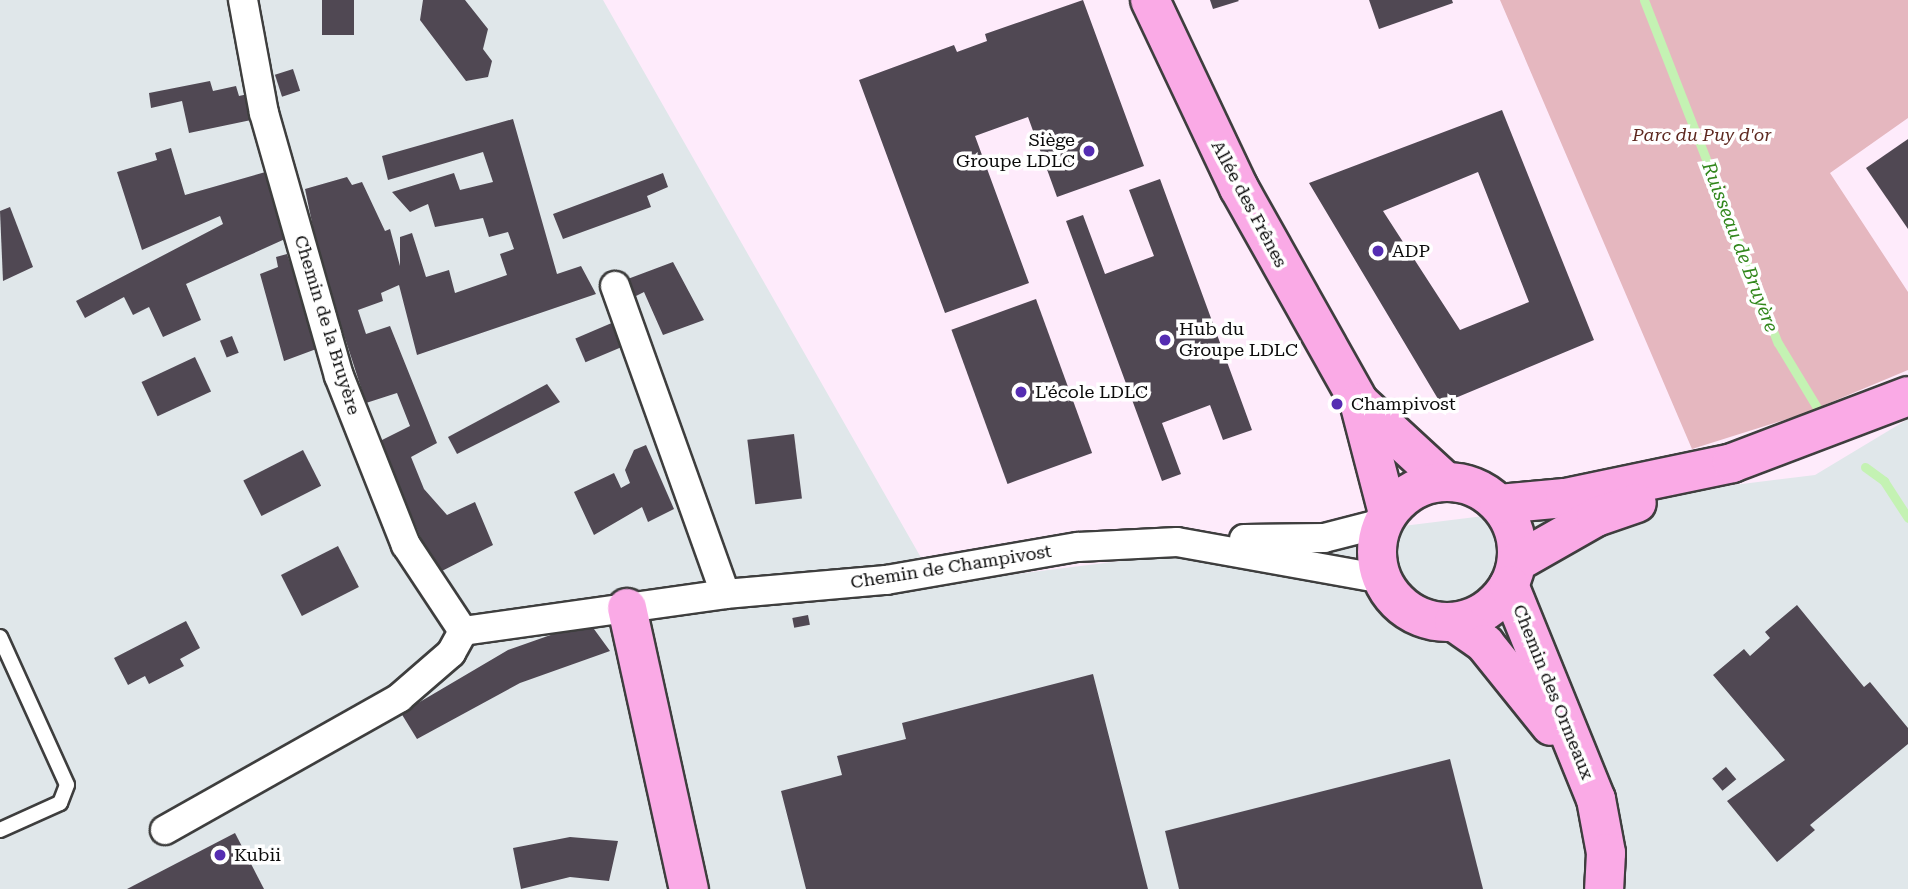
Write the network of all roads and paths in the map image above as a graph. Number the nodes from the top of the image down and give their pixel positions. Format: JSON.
{"nodes":[{"id":1,"x":243,"y":0,"type":"edge"},
{"id":2,"x":1150,"y":0,"type":"edge"},
{"id":3,"x":615,"y":286,"type":"dead end"},
{"id":4,"x":1908,"y":396,"type":"edge"},
{"id":5,"x":1359,"y":402,"type":"junction"},
{"id":6,"x":1732,"y":463,"type":"junction"},
{"id":7,"x":1446,"y":482,"type":"junction"},
{"id":8,"x":1499,"y":504,"type":"junction"},
{"id":9,"x":1385,"y":518,"type":"junction"},
{"id":10,"x":1177,"y":542,"type":"junction"},
{"id":11,"x":1513,"y":574,"type":"junction"},
{"id":12,"x":1382,"y":579,"type":"junction"},
{"id":13,"x":725,"y":594,"type":"junction"},
{"id":14,"x":627,"y":608,"type":"junction"},
{"id":15,"x":1454,"y":622,"type":"junction"},
{"id":16,"x":463,"y":631,"type":"junction"},
{"id":17,"x":0,"y":637,"type":"edge"},
{"id":18,"x":1596,"y":799,"type":"junction"},
{"id":19,"x":0,"y":830,"type":"edge"},
{"id":20,"x":165,"y":830,"type":"dead end"},
{"id":21,"x":689,"y":889,"type":"edge"},
{"id":22,"x":1604,"y":889,"type":"edge"}],
"edges":[{"from":1,"to":16,"type":"street","name":"Chemin de la Bruyère"},
{"from":2,"to":5,"type":"street","name":"Allée des Frênes"},
{"from":3,"to":13,"type":"street"},
{"from":4,"to":6,"type":"street"},
{"from":5,"to":7,"type":"street","name":"Allée des Frênes"},
{"from":5,"to":9,"type":"street","name":"Allée des Frênes"},
{"from":6,"to":8,"type":"street"},
{"from":6,"to":11,"type":"street"},
{"from":7,"to":8,"type":"street"},
{"from":7,"to":9,"type":"street"},
{"from":8,"to":11,"type":"street"},
{"from":9,"to":10,"type":"street","name":"Chemin de Champivost"},
{"from":9,"to":12,"type":"street"},
{"from":10,"to":12,"type":"street","name":"Chemin de Champivost"},
{"from":10,"to":13,"type":"street","name":"Chemin de Champivost"},
{"from":11,"to":15,"type":"street"},
{"from":11,"to":18,"type":"street","name":"Chemin des Ormeaux"},
{"from":12,"to":15,"type":"street"},
{"from":13,"to":14,"type":"street","name":"Chemin de Champivost"},
{"from":14,"to":16,"type":"street"},
{"from":14,"to":21,"type":"street"},
{"from":15,"to":18,"type":"street","name":"Chemin des Ormeaux"},
{"from":16,"to":20,"type":"street"},
{"from":17,"to":19,"type":"lane"},
{"from":18,"to":22,"type":"street","name":"Chemin des Ormeaux"}]}
